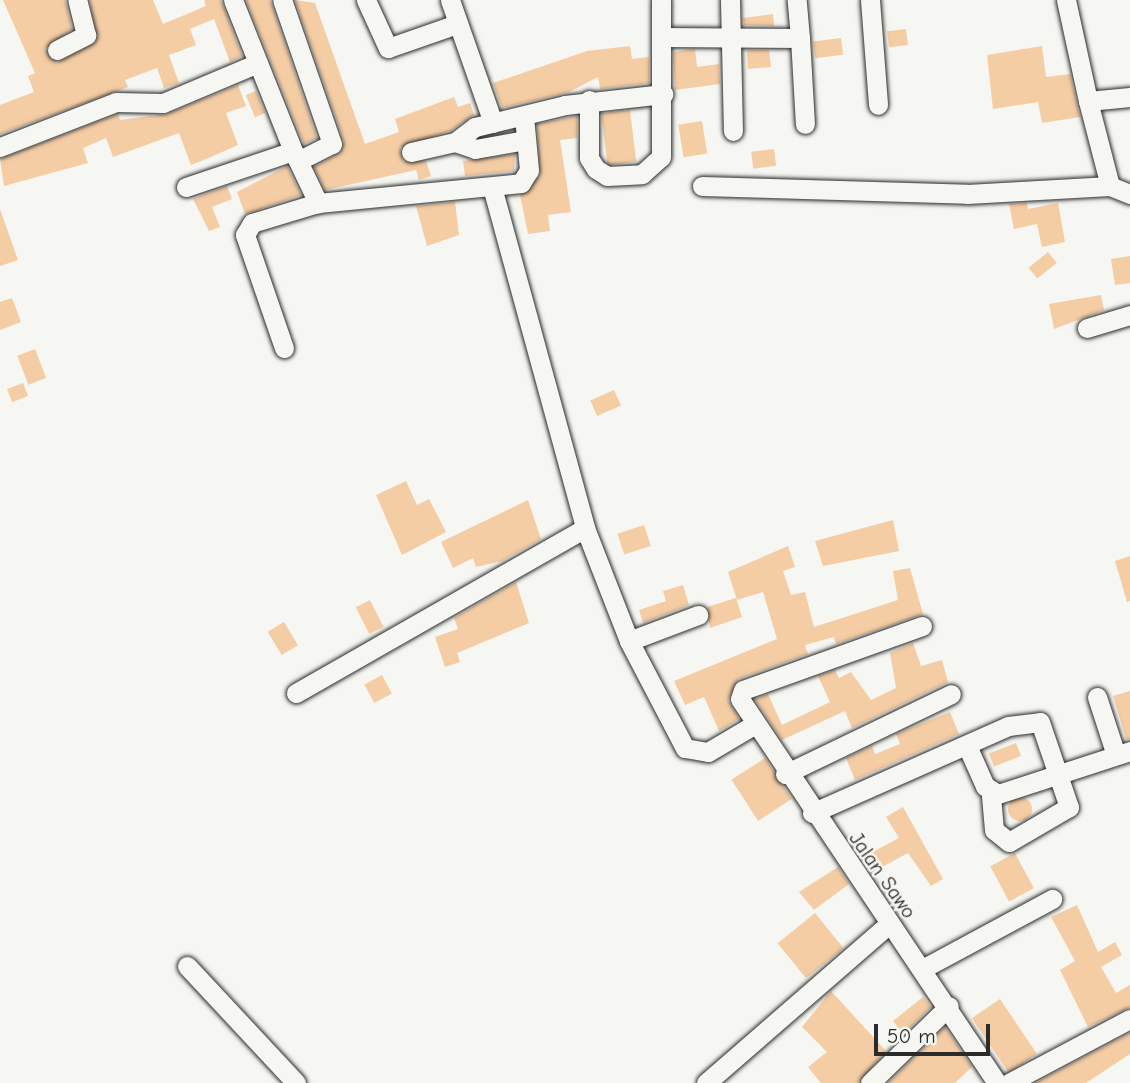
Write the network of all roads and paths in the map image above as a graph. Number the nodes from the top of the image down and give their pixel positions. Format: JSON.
{"nodes":[{"id":1,"x":77,"y":0,"type":"edge"},
{"id":2,"x":233,"y":0,"type":"edge"},
{"id":3,"x":282,"y":0,"type":"edge"},
{"id":4,"x":366,"y":0,"type":"edge"},
{"id":5,"x":450,"y":0,"type":"edge"},
{"id":6,"x":661,"y":0,"type":"edge"},
{"id":7,"x":730,"y":0,"type":"edge"},
{"id":8,"x":797,"y":0,"type":"edge"},
{"id":9,"x":870,"y":0,"type":"edge"},
{"id":10,"x":1066,"y":0,"type":"edge"},
{"id":11,"x":457,"y":24,"type":"junction"},
{"id":12,"x":661,"y":37,"type":"junction"},
{"id":13,"x":800,"y":38,"type":"junction"},
{"id":14,"x":731,"y":40,"type":"junction"},
{"id":15,"x":57,"y":50,"type":"dead end"},
{"id":16,"x":258,"y":62,"type":"junction"},
{"id":17,"x":663,"y":94,"type":"junction"},
{"id":18,"x":1130,"y":97,"type":"edge"},
{"id":19,"x":589,"y":100,"type":"junction"},
{"id":20,"x":1088,"y":101,"type":"junction"},
{"id":21,"x":878,"y":105,"type":"dead end"},
{"id":22,"x":524,"y":116,"type":"junction"},
{"id":23,"x":493,"y":123,"type":"junction"},
{"id":24,"x":805,"y":124,"type":"dead end"},
{"id":25,"x":733,"y":131,"type":"dead end"},
{"id":26,"x":526,"y":140,"type":"junction"},
{"id":27,"x":455,"y":142,"type":"junction"},
{"id":28,"x":0,"y":147,"type":"edge"},
{"id":29,"x":411,"y":152,"type":"dead end"},
{"id":30,"x":296,"y":156,"type":"junction"},
{"id":31,"x":702,"y":186,"type":"dead end"},
{"id":32,"x":1110,"y":186,"type":"junction"},
{"id":33,"x":186,"y":187,"type":"dead end"},
{"id":34,"x":492,"y":187,"type":"junction"},
{"id":35,"x":1130,"y":194,"type":"edge"},
{"id":36,"x":318,"y":203,"type":"junction"},
{"id":37,"x":1130,"y":315,"type":"edge"},
{"id":38,"x":1087,"y":328,"type":"dead end"},
{"id":39,"x":284,"y":348,"type":"dead end"},
{"id":40,"x":585,"y":528,"type":"junction"},
{"id":41,"x":698,"y":615,"type":"dead end"},
{"id":42,"x":922,"y":626,"type":"dead end"},
{"id":43,"x":629,"y":641,"type":"junction"},
{"id":44,"x":296,"y":692,"type":"dead end"},
{"id":45,"x":951,"y":694,"type":"dead end"},
{"id":46,"x":1097,"y":697,"type":"dead end"},
{"id":47,"x":752,"y":726,"type":"junction"},
{"id":48,"x":968,"y":748,"type":"junction"},
{"id":49,"x":1123,"y":753,"type":"edge"},
{"id":50,"x":1060,"y":772,"type":"junction"},
{"id":51,"x":785,"y":774,"type":"junction"},
{"id":52,"x":991,"y":792,"type":"junction"},
{"id":53,"x":812,"y":813,"type":"junction"},
{"id":54,"x":1052,"y":899,"type":"dead end"},
{"id":55,"x":889,"y":925,"type":"junction"},
{"id":56,"x":187,"y":966,"type":"dead end"},
{"id":57,"x":922,"y":969,"type":"junction"},
{"id":58,"x":949,"y":1006,"type":"junction"},
{"id":59,"x":1130,"y":1019,"type":"edge"},
{"id":60,"x":296,"y":1083,"type":"edge"},
{"id":61,"x":706,"y":1083,"type":"edge"},
{"id":62,"x":870,"y":1083,"type":"edge"},
{"id":63,"x":997,"y":1083,"type":"edge"},
{"id":64,"x":1009,"y":1083,"type":"edge"}],
"edges":[{"from":1,"to":15,"type":"street"},
{"from":2,"to":16,"type":"street"},
{"from":3,"to":30,"type":"street"},
{"from":4,"to":11,"type":"street"},
{"from":5,"to":11,"type":"street"},
{"from":6,"to":12,"type":"street"},
{"from":7,"to":14,"type":"street"},
{"from":8,"to":13,"type":"street"},
{"from":9,"to":21,"type":"street"},
{"from":10,"to":20,"type":"street"},
{"from":11,"to":23,"type":"street"},
{"from":12,"to":14,"type":"street"},
{"from":12,"to":17,"type":"street"},
{"from":13,"to":14,"type":"street"},
{"from":13,"to":24,"type":"street"},
{"from":14,"to":25,"type":"street"},
{"from":16,"to":28,"type":"street"},
{"from":16,"to":30,"type":"street"},
{"from":17,"to":19,"type":"street"},
{"from":17,"to":19,"type":"street"},
{"from":18,"to":20,"type":"street"},
{"from":19,"to":22,"type":"street"},
{"from":20,"to":32,"type":"street"},
{"from":22,"to":23,"type":"street"},
{"from":22,"to":26,"type":"street"},
{"from":23,"to":27,"type":"street"},
{"from":26,"to":27,"type":"street"},
{"from":26,"to":34,"type":"street"},
{"from":27,"to":29,"type":"street"},
{"from":30,"to":33,"type":"street"},
{"from":30,"to":36,"type":"street"},
{"from":31,"to":32,"type":"street"},
{"from":32,"to":35,"type":"street"},
{"from":34,"to":36,"type":"street"},
{"from":34,"to":40,"type":"street"},
{"from":36,"to":39,"type":"street"},
{"from":37,"to":38,"type":"street"},
{"from":40,"to":43,"type":"street"},
{"from":40,"to":44,"type":"street"},
{"from":41,"to":43,"type":"street"},
{"from":42,"to":47,"type":"street","name":"Jalan Sawo"},
{"from":43,"to":47,"type":"street"},
{"from":45,"to":51,"type":"street"},
{"from":46,"to":49,"type":"street"},
{"from":47,"to":51,"type":"street","name":"Jalan Sawo"},
{"from":48,"to":50,"type":"street"},
{"from":48,"to":52,"type":"street"},
{"from":48,"to":53,"type":"street"},
{"from":49,"to":50,"type":"street"},
{"from":50,"to":52,"type":"street"},
{"from":50,"to":52,"type":"street"},
{"from":51,"to":53,"type":"street","name":"Jalan Sawo"},
{"from":53,"to":55,"type":"street","name":"Jalan Sawo"},
{"from":54,"to":57,"type":"street"},
{"from":55,"to":57,"type":"street","name":"Jalan Sawo"},
{"from":55,"to":61,"type":"street"},
{"from":56,"to":60,"type":"street"},
{"from":57,"to":58,"type":"street","name":"Jalan Sawo"},
{"from":58,"to":62,"type":"street"},
{"from":58,"to":63,"type":"street","name":"Jalan Sawo"},
{"from":59,"to":64,"type":"street"}]}
